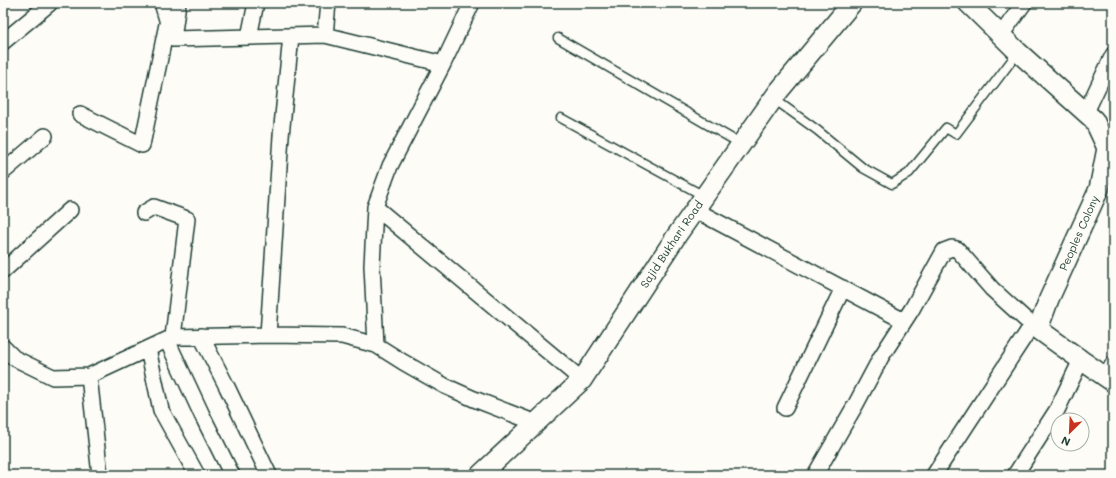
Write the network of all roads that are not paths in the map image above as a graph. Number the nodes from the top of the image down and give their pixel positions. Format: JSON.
{"nodes":[{"id":1,"x":50,"y":3,"type":"edge"},
{"id":2,"x":162,"y":3,"type":"edge"},
{"id":3,"x":178,"y":3,"type":"edge"},
{"id":4,"x":256,"y":3,"type":"edge"},
{"id":5,"x":328,"y":3,"type":"edge"},
{"id":6,"x":472,"y":3,"type":"edge"},
{"id":7,"x":852,"y":3,"type":"edge"},
{"id":8,"x":968,"y":3,"type":"edge"},
{"id":9,"x":1024,"y":3,"type":"edge"},
{"id":10,"x":168,"y":21,"type":"junction"},
{"id":11,"x":325,"y":35,"type":"junction"},
{"id":12,"x":1001,"y":35,"type":"junction"},
{"id":13,"x":291,"y":36,"type":"junction"},
{"id":14,"x":249,"y":37,"type":"junction"},
{"id":15,"x":558,"y":38,"type":"dead end"},
{"id":16,"x":173,"y":39,"type":"junction"},
{"id":17,"x":3,"y":42,"type":"edge"},
{"id":18,"x":1018,"y":52,"type":"junction"},
{"id":19,"x":1113,"y":55,"type":"edge"},
{"id":20,"x":443,"y":64,"type":"junction"},
{"id":21,"x":774,"y":99,"type":"junction"},
{"id":22,"x":1086,"y":112,"type":"junction"},
{"id":23,"x":80,"y":114,"type":"dead end"},
{"id":24,"x":561,"y":118,"type":"dead end"},
{"id":25,"x":45,"y":136,"type":"dead end"},
{"id":26,"x":742,"y":144,"type":"junction"},
{"id":27,"x":1108,"y":170,"type":"edge"},
{"id":28,"x":3,"y":172,"type":"edge"},
{"id":29,"x":700,"y":203,"type":"junction"},
{"id":30,"x":375,"y":207,"type":"junction"},
{"id":31,"x":70,"y":210,"type":"dead end"},
{"id":32,"x":144,"y":213,"type":"dead end"},
{"id":33,"x":3,"y":271,"type":"edge"},
{"id":34,"x":842,"y":288,"type":"junction"},
{"id":35,"x":904,"y":321,"type":"junction"},
{"id":36,"x":1035,"y":327,"type":"junction"},
{"id":37,"x":268,"y":335,"type":"junction"},
{"id":38,"x":200,"y":336,"type":"junction"},
{"id":39,"x":170,"y":338,"type":"junction"},
{"id":40,"x":376,"y":345,"type":"junction"},
{"id":41,"x":3,"y":347,"type":"edge"},
{"id":42,"x":148,"y":349,"type":"junction"},
{"id":43,"x":1080,"y":360,"type":"junction"},
{"id":44,"x":1111,"y":374,"type":"edge"},
{"id":45,"x":89,"y":376,"type":"junction"},
{"id":46,"x":582,"y":380,"type":"junction"},
{"id":47,"x":785,"y":408,"type":"dead end"},
{"id":48,"x":536,"y":423,"type":"junction"},
{"id":49,"x":100,"y":475,"type":"edge"},
{"id":50,"x":197,"y":475,"type":"edge"},
{"id":51,"x":232,"y":475,"type":"edge"},
{"id":52,"x":269,"y":475,"type":"edge"},
{"id":53,"x":481,"y":475,"type":"edge"},
{"id":54,"x":814,"y":475,"type":"edge"},
{"id":55,"x":934,"y":475,"type":"edge"},
{"id":56,"x":1015,"y":475,"type":"edge"}],
"edges":[{"from":1,"to":17,"type":"street"},
{"from":2,"to":10,"type":"street"},
{"from":3,"to":16,"type":"street"},
{"from":4,"to":14,"type":"street"},
{"from":5,"to":11,"type":"street"},
{"from":6,"to":20,"type":"street"},
{"from":7,"to":21,"type":"street","name":"Sajid Bukhari Road"},
{"from":8,"to":12,"type":"street","name":"Peoples Colony"},
{"from":9,"to":12,"type":"street"},
{"from":10,"to":16,"type":"street"},
{"from":10,"to":23,"type":"street"},
{"from":11,"to":13,"type":"street"},
{"from":11,"to":20,"type":"street"},
{"from":12,"to":18,"type":"street","name":"Peoples Colony"},
{"from":13,"to":14,"type":"street"},
{"from":13,"to":37,"type":"street"},
{"from":14,"to":16,"type":"street"},
{"from":15,"to":26,"type":"lane"},
{"from":18,"to":21,"type":"lane"},
{"from":18,"to":22,"type":"street","name":"Peoples Colony"},
{"from":19,"to":22,"type":"street"},
{"from":20,"to":30,"type":"street"},
{"from":21,"to":26,"type":"street","name":"Sajid Bukhari Road"},
{"from":22,"to":27,"type":"street","name":"Peoples Colony"},
{"from":24,"to":29,"type":"lane"},
{"from":25,"to":28,"type":"street"},
{"from":26,"to":29,"type":"street","name":"Sajid Bukhari Road"},
{"from":27,"to":36,"type":"street","name":"Peoples Colony"},
{"from":29,"to":34,"type":"street"},
{"from":29,"to":46,"type":"street","name":"Sajid Bukhari Road"},
{"from":30,"to":40,"type":"street"},
{"from":30,"to":46,"type":"street"},
{"from":31,"to":33,"type":"street"},
{"from":32,"to":39,"type":"street"},
{"from":34,"to":35,"type":"street"},
{"from":34,"to":47,"type":"street"},
{"from":35,"to":36,"type":"street"},
{"from":35,"to":54,"type":"street"},
{"from":36,"to":43,"type":"street"},
{"from":36,"to":55,"type":"street"},
{"from":37,"to":38,"type":"street"},
{"from":37,"to":40,"type":"street"},
{"from":38,"to":39,"type":"street"},
{"from":38,"to":52,"type":"street"},
{"from":39,"to":42,"type":"street"},
{"from":39,"to":51,"type":"street"},
{"from":40,"to":48,"type":"street"},
{"from":41,"to":45,"type":"street"},
{"from":42,"to":45,"type":"street"},
{"from":42,"to":50,"type":"street"},
{"from":43,"to":44,"type":"street"},
{"from":43,"to":56,"type":"street"},
{"from":45,"to":49,"type":"street"},
{"from":46,"to":48,"type":"street","name":"Sajid Bukhari Road"},
{"from":48,"to":53,"type":"street","name":"Sajid Bukhari Road"}]}
